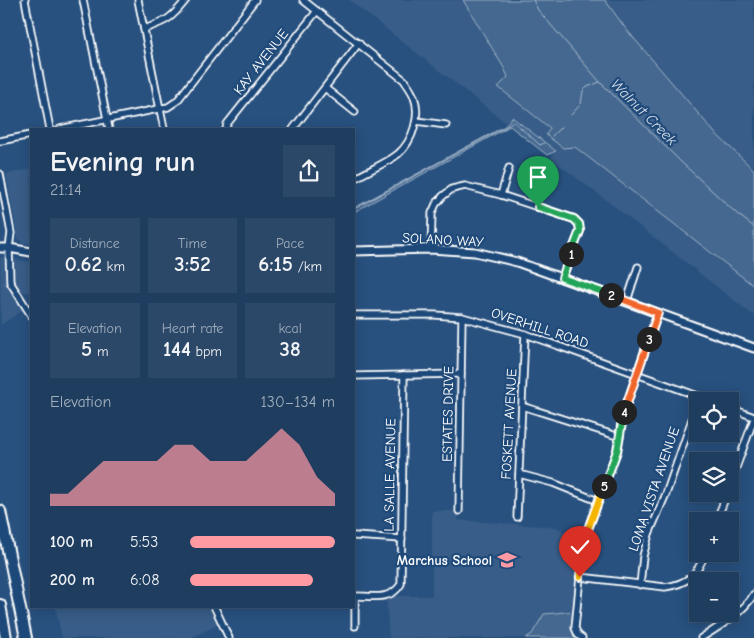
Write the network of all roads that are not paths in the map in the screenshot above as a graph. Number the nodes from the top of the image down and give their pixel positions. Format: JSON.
{"nodes":[{"id":1,"x":25,"y":0,"type":"edge"},
{"id":2,"x":83,"y":0,"type":"edge"},
{"id":3,"x":138,"y":0,"type":"edge"},
{"id":4,"x":186,"y":0,"type":"edge"},
{"id":5,"x":255,"y":0,"type":"edge"},
{"id":6,"x":303,"y":0,"type":"edge"},
{"id":7,"x":317,"y":10,"type":"junction"},
{"id":8,"x":144,"y":29,"type":"junction"},
{"id":9,"x":358,"y":43,"type":"junction"},
{"id":10,"x":325,"y":88,"type":"junction"},
{"id":11,"x":160,"y":110,"type":"junction"},
{"id":12,"x":355,"y":112,"type":"dead end"},
{"id":13,"x":107,"y":119,"type":"junction"},
{"id":14,"x":416,"y":121,"type":"junction"},
{"id":15,"x":446,"y":124,"type":"dead end"},
{"id":16,"x":50,"y":128,"type":"edge"},
{"id":17,"x":65,"y":128,"type":"edge"},
{"id":18,"x":109,"y":128,"type":"edge"},
{"id":19,"x":164,"y":128,"type":"edge"},
{"id":20,"x":226,"y":128,"type":"edge"},
{"id":21,"x":294,"y":128,"type":"edge"},
{"id":22,"x":30,"y":135,"type":"edge"},
{"id":23,"x":0,"y":142,"type":"edge"},
{"id":24,"x":509,"y":168,"type":"dead end"},
{"id":25,"x":0,"y":174,"type":"edge"},
{"id":26,"x":355,"y":178,"type":"edge"},
{"id":27,"x":501,"y":195,"type":"junction"},
{"id":28,"x":0,"y":241,"type":"edge"},
{"id":29,"x":0,"y":248,"type":"edge"},
{"id":30,"x":9,"y":248,"type":"junction"},
{"id":31,"x":431,"y":249,"type":"junction"},
{"id":32,"x":355,"y":251,"type":"edge"},
{"id":33,"x":30,"y":252,"type":"edge"},
{"id":34,"x":638,"y":267,"type":"dead end"},
{"id":35,"x":562,"y":278,"type":"junction"},
{"id":36,"x":628,"y":301,"type":"junction"},
{"id":37,"x":30,"y":313,"type":"edge"},
{"id":38,"x":658,"y":313,"type":"junction"},
{"id":39,"x":355,"y":315,"type":"edge"},
{"id":40,"x":462,"y":317,"type":"junction"},
{"id":41,"x":525,"y":334,"type":"junction"},
{"id":42,"x":754,"y":348,"type":"edge"},
{"id":43,"x":461,"y":374,"type":"junction"},
{"id":44,"x":637,"y":374,"type":"junction"},
{"id":45,"x":404,"y":375,"type":"junction"},
{"id":46,"x":355,"y":376,"type":"edge"},
{"id":47,"x":689,"y":396,"type":"edge"},
{"id":48,"x":522,"y":406,"type":"junction"},
{"id":49,"x":739,"y":412,"type":"edge"},
{"id":50,"x":754,"y":418,"type":"edge"},
{"id":51,"x":689,"y":426,"type":"edge"},
{"id":52,"x":620,"y":437,"type":"junction"},
{"id":53,"x":739,"y":459,"type":"edge"},
{"id":54,"x":519,"y":474,"type":"junction"},
{"id":55,"x":598,"y":501,"type":"junction"},
{"id":56,"x":0,"y":511,"type":"edge"},
{"id":57,"x":459,"y":512,"type":"dead end"},
{"id":58,"x":517,"y":516,"type":"dead end"},
{"id":59,"x":355,"y":536,"type":"edge"},
{"id":60,"x":402,"y":539,"type":"junction"},
{"id":61,"x":701,"y":562,"type":"edge"},
{"id":62,"x":580,"y":577,"type":"junction"},
{"id":63,"x":640,"y":585,"type":"junction"},
{"id":64,"x":754,"y":594,"type":"edge"},
{"id":65,"x":355,"y":596,"type":"edge"},
{"id":66,"x":0,"y":605,"type":"edge"},
{"id":67,"x":215,"y":608,"type":"edge"},
{"id":68,"x":355,"y":626,"type":"dead end"},
{"id":69,"x":580,"y":637,"type":"edge"},
{"id":70,"x":6,"y":638,"type":"edge"},
{"id":71,"x":26,"y":638,"type":"edge"},
{"id":72,"x":229,"y":638,"type":"edge"},
{"id":73,"x":701,"y":638,"type":"edge"}],
"edges":[{"from":1,"to":16,"type":"street"},
{"from":2,"to":13,"type":"street"},
{"from":3,"to":8,"type":"street"},
{"from":4,"to":8,"type":"street"},
{"from":5,"to":11,"type":"street"},
{"from":6,"to":7,"type":"street"},
{"from":7,"to":9,"type":"street"},
{"from":7,"to":20,"type":"street","name":"KAY AVENUE"},
{"from":8,"to":11,"type":"street"},
{"from":9,"to":10,"type":"street"},
{"from":9,"to":14,"type":"street"},
{"from":10,"to":12,"type":"street"},
{"from":10,"to":21,"type":"street"},
{"from":11,"to":13,"type":"street"},
{"from":11,"to":19,"type":"street"},
{"from":13,"to":17,"type":"street"},
{"from":13,"to":18,"type":"street"},
{"from":14,"to":15,"type":"street"},
{"from":14,"to":26,"type":"street"},
{"from":22,"to":23,"type":"street"},
{"from":24,"to":27,"type":"street"},
{"from":25,"to":30,"type":"street"},
{"from":27,"to":31,"type":"street"},
{"from":27,"to":35,"type":"street"},
{"from":28,"to":30,"type":"street"},
{"from":29,"to":30,"type":"street"},
{"from":30,"to":33,"type":"street"},
{"from":30,"to":37,"type":"street"},
{"from":31,"to":32,"type":"street","name":"SOLANO WAY"},
{"from":31,"to":35,"type":"street","name":"SOLANO WAY"},
{"from":34,"to":36,"type":"street"},
{"from":35,"to":36,"type":"street","name":"SOLANO WAY"},
{"from":36,"to":38,"type":"street","name":"SOLANO WAY"},
{"from":38,"to":42,"type":"street","name":"SOLANO WAY"},
{"from":38,"to":44,"type":"street"},
{"from":39,"to":40,"type":"street","name":"OVERHILL ROAD"},
{"from":40,"to":41,"type":"street","name":"OVERHILL ROAD"},
{"from":40,"to":43,"type":"street","name":"ESTATES DRIVE"},
{"from":41,"to":44,"type":"street","name":"OVERHILL ROAD"},
{"from":41,"to":48,"type":"street","name":"FOSKETT AVENUE"},
{"from":43,"to":45,"type":"street"},
{"from":43,"to":57,"type":"street","name":"ESTATES DRIVE"},
{"from":44,"to":47,"type":"street","name":"OVERHILL ROAD"},
{"from":44,"to":52,"type":"street"},
{"from":45,"to":46,"type":"street"},
{"from":45,"to":60,"type":"street","name":"LA SALLE AVENUE"},
{"from":48,"to":52,"type":"street"},
{"from":48,"to":54,"type":"street","name":"FOSKETT AVENUE"},
{"from":49,"to":50,"type":"street"},
{"from":50,"to":53,"type":"street"},
{"from":51,"to":63,"type":"street","name":"LOMA VISTA AVENUE"},
{"from":52,"to":55,"type":"street"},
{"from":54,"to":55,"type":"street"},
{"from":54,"to":58,"type":"street","name":"FOSKETT AVENUE"},
{"from":55,"to":62,"type":"street"},
{"from":56,"to":71,"type":"highway"},
{"from":59,"to":60,"type":"street"},
{"from":60,"to":65,"type":"street","name":"LA SALLE AVENUE"},
{"from":61,"to":63,"type":"street"},
{"from":62,"to":63,"type":"street"},
{"from":62,"to":69,"type":"street"},
{"from":64,"to":73,"type":"street"},
{"from":65,"to":68,"type":"street"},
{"from":66,"to":70,"type":"highway"},
{"from":67,"to":72,"type":"street"}]}
